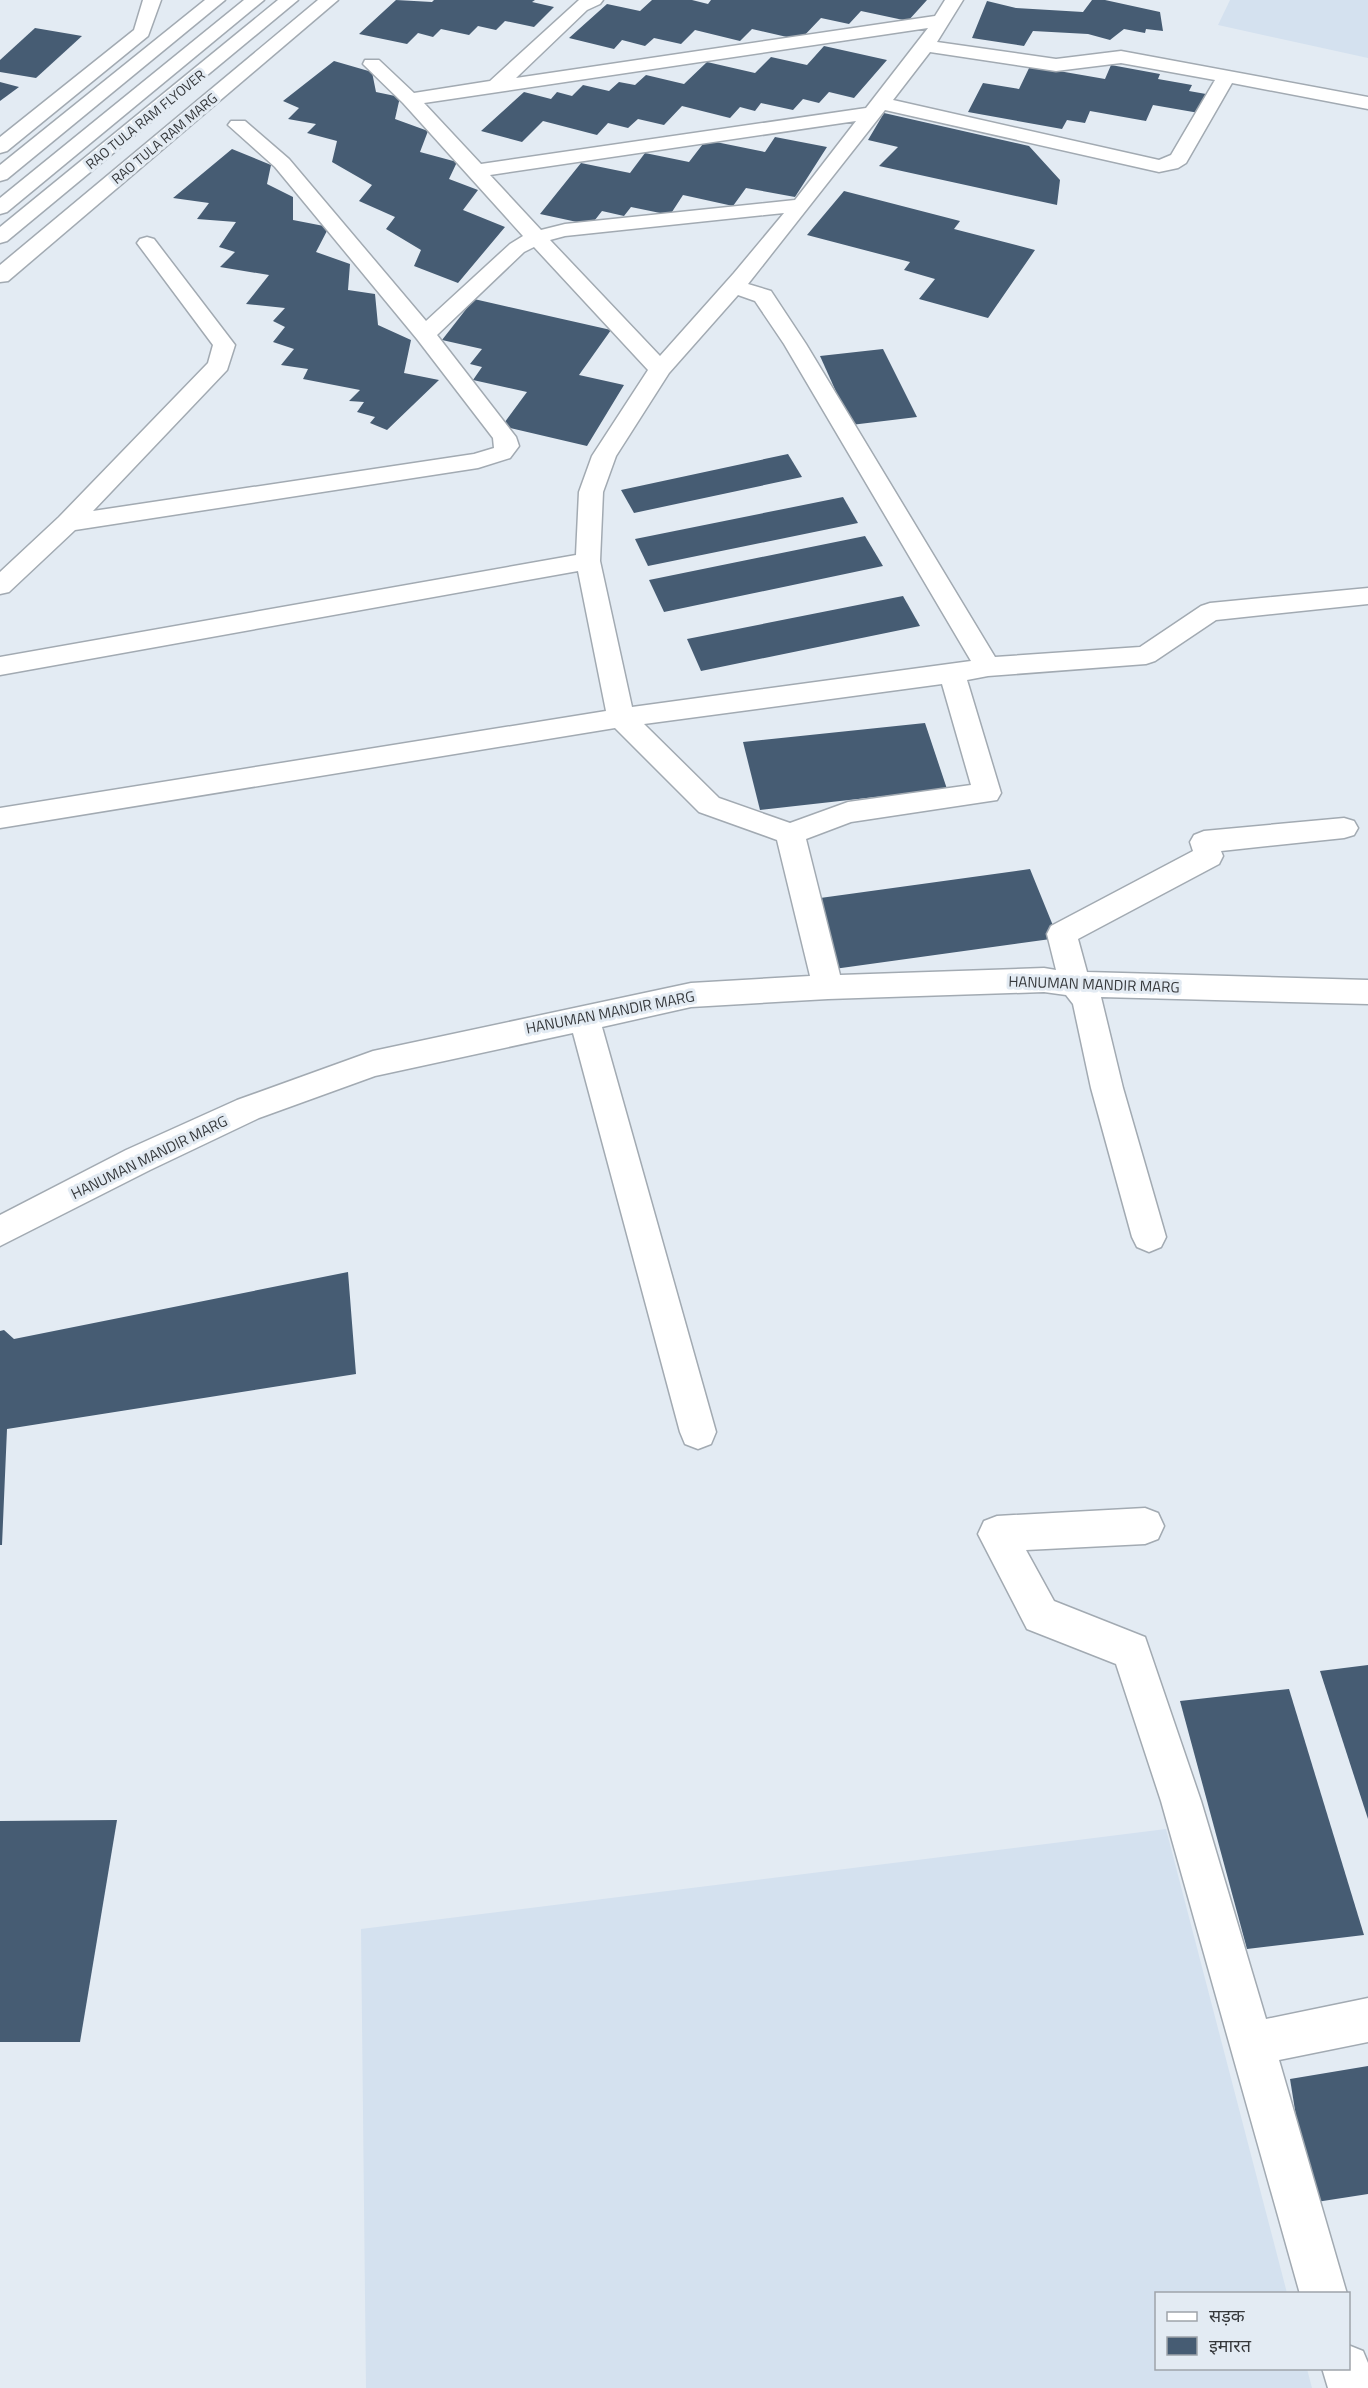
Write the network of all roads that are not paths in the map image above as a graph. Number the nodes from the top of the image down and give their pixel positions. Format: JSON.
{"nodes":[{"id":1,"x":152,"y":0,"type":"edge"},
{"id":2,"x":216,"y":0,"type":"edge"},
{"id":3,"x":255,"y":0,"type":"edge"},
{"id":4,"x":289,"y":0,"type":"edge"},
{"id":5,"x":329,"y":0,"type":"edge"},
{"id":6,"x":594,"y":0,"type":"edge"},
{"id":7,"x":954,"y":0,"type":"edge"},
{"id":8,"x":203,"y":7,"type":"edge"},
{"id":9,"x":942,"y":20,"type":"junction"},
{"id":10,"x":925,"y":46,"type":"junction"},
{"id":11,"x":372,"y":64,"type":"dead end"},
{"id":12,"x":1226,"y":77,"type":"junction"},
{"id":13,"x":496,"y":86,"type":"junction"},
{"id":14,"x":410,"y":99,"type":"junction"},
{"id":15,"x":1368,"y":103,"type":"edge"},
{"id":16,"x":878,"y":108,"type":"junction"},
{"id":17,"x":238,"y":125,"type":"dead end"},
{"id":18,"x":0,"y":147,"type":"edge"},
{"id":19,"x":477,"y":171,"type":"junction"},
{"id":20,"x":0,"y":175,"type":"edge"},
{"id":21,"x":801,"y":205,"type":"junction"},
{"id":22,"x":0,"y":208,"type":"edge"},
{"id":23,"x":0,"y":237,"type":"edge"},
{"id":24,"x":536,"y":237,"type":"junction"},
{"id":25,"x":147,"y":243,"type":"dead end"},
{"id":26,"x":0,"y":276,"type":"edge"},
{"id":27,"x":734,"y":287,"type":"junction"},
{"id":28,"x":425,"y":334,"type":"junction"},
{"id":29,"x":660,"y":369,"type":"junction"},
{"id":30,"x":68,"y":523,"type":"junction"},
{"id":31,"x":588,"y":561,"type":"junction"},
{"id":32,"x":0,"y":586,"type":"edge"},
{"id":33,"x":1368,"y":596,"type":"edge"},
{"id":34,"x":0,"y":666,"type":"edge"},
{"id":35,"x":988,"y":667,"type":"junction"},
{"id":36,"x":952,"y":674,"type":"junction"},
{"id":37,"x":621,"y":718,"type":"junction"},
{"id":38,"x":0,"y":818,"type":"edge"},
{"id":39,"x":1344,"y":828,"type":"dead end"},
{"id":40,"x":790,"y":834,"type":"junction"},
{"id":41,"x":1074,"y":984,"type":"junction"},
{"id":42,"x":828,"y":987,"type":"junction"},
{"id":43,"x":1368,"y":992,"type":"edge"},
{"id":44,"x":584,"y":1017,"type":"junction"},
{"id":45,"x":0,"y":1231,"type":"edge"},
{"id":46,"x":1149,"y":1237,"type":"dead end"},
{"id":47,"x":698,"y":1432,"type":"dead end"},
{"id":48,"x":1145,"y":1526,"type":"dead end"},
{"id":49,"x":1368,"y":2020,"type":"edge"},
{"id":50,"x":1252,"y":2044,"type":"junction"},
{"id":51,"x":1323,"y":2292,"type":"edge"},
{"id":52,"x":1347,"y":2370,"type":"edge"},
{"id":53,"x":1352,"y":2388,"type":"edge"}],
"edges":[{"from":1,"to":18,"type":"main road"},
{"from":2,"to":8,"type":"main road"},
{"from":3,"to":22,"type":"main road","name":"RAO TULA RAM FLYOVER"},
{"from":4,"to":23,"type":"main road","name":"RAO TULA RAM FLYOVER"},
{"from":5,"to":26,"type":"main road","name":"RAO TULA RAM MARG"},
{"from":6,"to":13,"type":"main road"},
{"from":7,"to":9,"type":"main road"},
{"from":8,"to":20,"type":"main road"},
{"from":9,"to":10,"type":"main road"},
{"from":9,"to":13,"type":"main road"},
{"from":10,"to":12,"type":"main road"},
{"from":10,"to":16,"type":"main road"},
{"from":11,"to":14,"type":"main road"},
{"from":12,"to":15,"type":"main road"},
{"from":12,"to":16,"type":"main road"},
{"from":13,"to":14,"type":"main road"},
{"from":14,"to":19,"type":"main road"},
{"from":16,"to":19,"type":"main road"},
{"from":16,"to":21,"type":"main road"},
{"from":17,"to":28,"type":"main road"},
{"from":19,"to":24,"type":"main road"},
{"from":21,"to":24,"type":"main road"},
{"from":21,"to":27,"type":"main road"},
{"from":24,"to":28,"type":"main road"},
{"from":24,"to":29,"type":"main road"},
{"from":25,"to":30,"type":"main road"},
{"from":27,"to":29,"type":"main road"},
{"from":27,"to":35,"type":"main road"},
{"from":28,"to":30,"type":"main road"},
{"from":29,"to":31,"type":"main road"},
{"from":30,"to":32,"type":"main road"},
{"from":31,"to":34,"type":"main road"},
{"from":31,"to":37,"type":"main road"},
{"from":33,"to":35,"type":"main road"},
{"from":35,"to":36,"type":"main road"},
{"from":36,"to":37,"type":"main road"},
{"from":36,"to":40,"type":"main road"},
{"from":37,"to":38,"type":"main road"},
{"from":37,"to":40,"type":"main road"},
{"from":39,"to":41,"type":"main road"},
{"from":40,"to":42,"type":"main road"},
{"from":41,"to":42,"type":"main road","name":"HANUMAN MANDIR MARG"},
{"from":41,"to":43,"type":"main road","name":"HANUMAN MANDIR MARG"},
{"from":41,"to":46,"type":"main road"},
{"from":42,"to":44,"type":"main road","name":"HANUMAN MANDIR MARG"},
{"from":44,"to":45,"type":"main road","name":"HANUMAN MANDIR MARG"},
{"from":44,"to":47,"type":"main road"},
{"from":48,"to":50,"type":"main road"},
{"from":49,"to":50,"type":"main road"},
{"from":50,"to":51,"type":"main road"},
{"from":52,"to":53,"type":"main road"}]}
